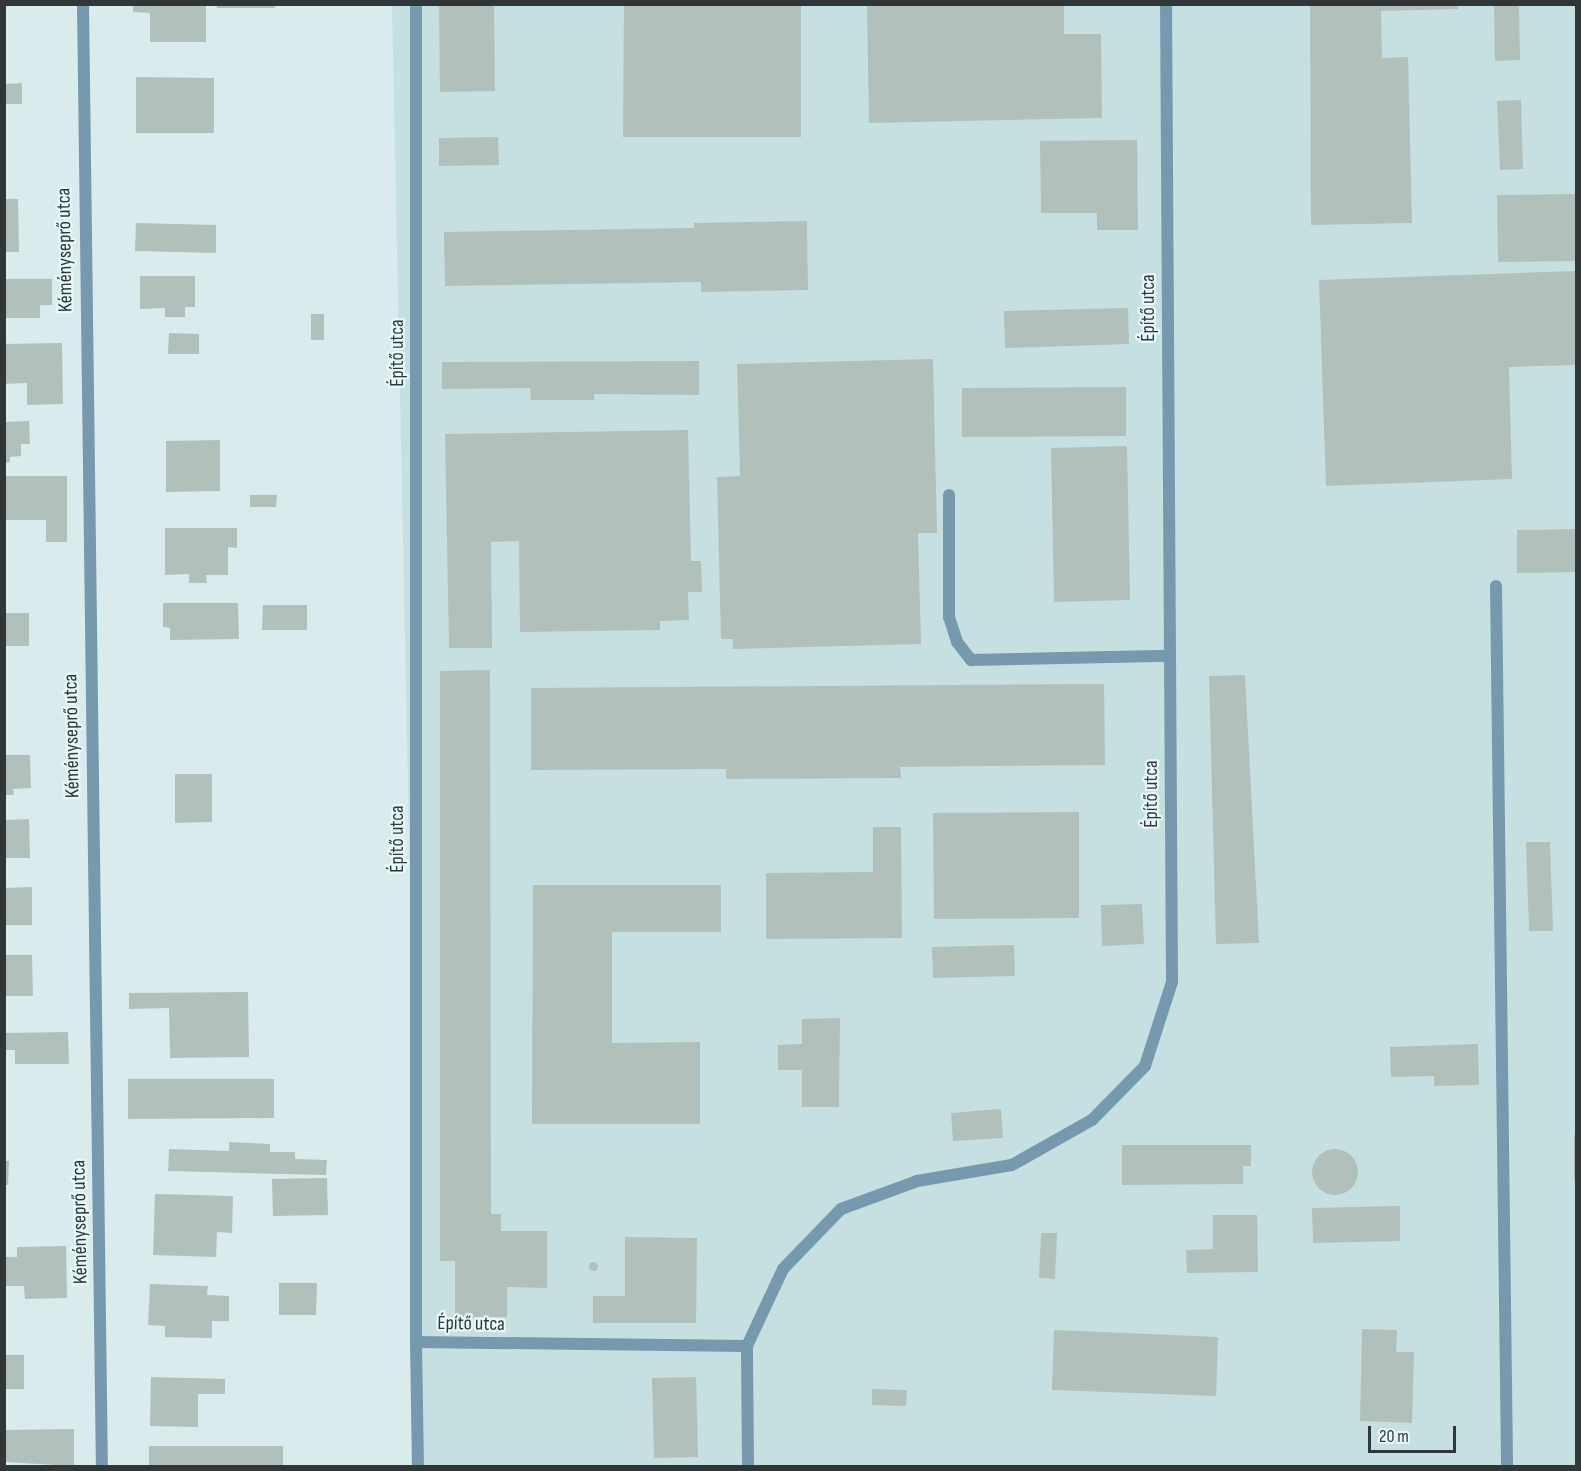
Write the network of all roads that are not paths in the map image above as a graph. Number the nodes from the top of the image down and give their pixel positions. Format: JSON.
{"nodes":[{"id":1,"x":83,"y":4,"type":"edge"},
{"id":2,"x":416,"y":4,"type":"edge"},
{"id":3,"x":1166,"y":4,"type":"edge"},
{"id":4,"x":949,"y":495,"type":"dead end"},
{"id":5,"x":1496,"y":585,"type":"dead end"},
{"id":6,"x":1170,"y":656,"type":"junction"},
{"id":7,"x":416,"y":1342,"type":"junction"},
{"id":8,"x":747,"y":1346,"type":"junction"},
{"id":9,"x":102,"y":1467,"type":"edge"},
{"id":10,"x":418,"y":1467,"type":"edge"},
{"id":11,"x":748,"y":1467,"type":"edge"},
{"id":12,"x":1507,"y":1467,"type":"edge"}],
"edges":[{"from":1,"to":9,"type":"street","name":"Kéményseprő utca"},
{"from":2,"to":7,"type":"street","name":"Építő utca"},
{"from":3,"to":6,"type":"street","name":"Építő utca"},
{"from":4,"to":6,"type":"street"},
{"from":5,"to":12,"type":"street"},
{"from":6,"to":8,"type":"street","name":"Építő utca"},
{"from":7,"to":8,"type":"street","name":"Építő utca"},
{"from":7,"to":10,"type":"street"},
{"from":8,"to":11,"type":"street","name":"Építő utca"}]}
